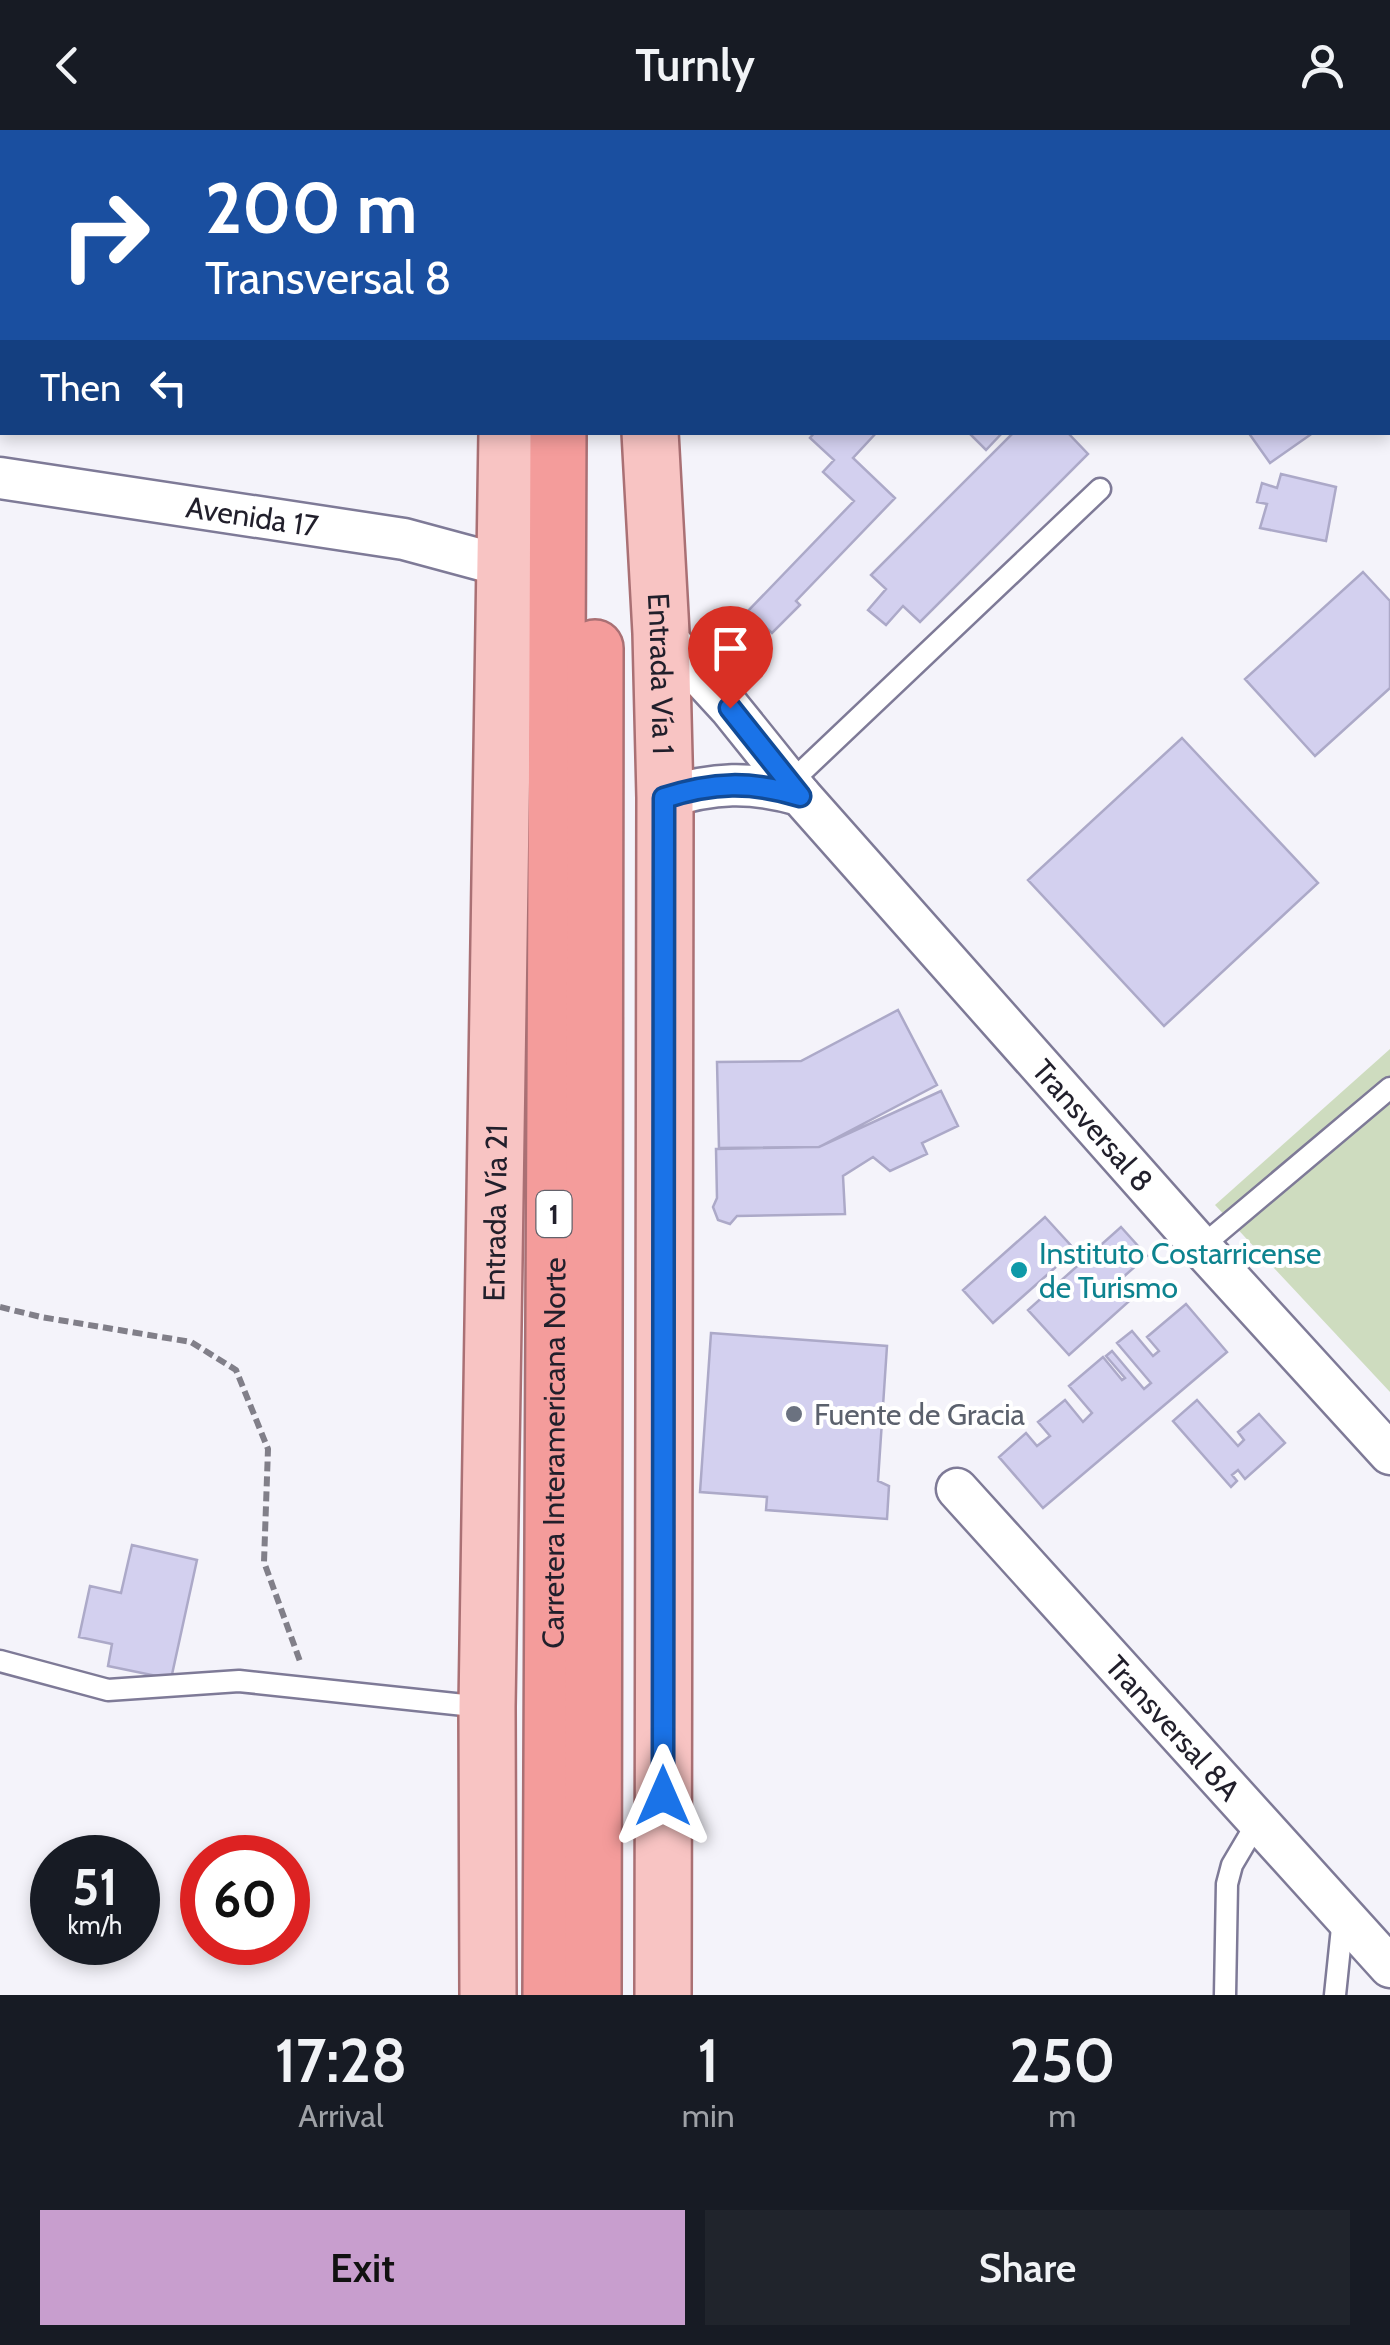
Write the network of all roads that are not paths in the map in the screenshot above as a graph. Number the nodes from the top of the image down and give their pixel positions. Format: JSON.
{"nodes":[{"id":1,"x":507,"y":435,"type":"edge"},
{"id":2,"x":558,"y":435,"type":"edge"},
{"id":3,"x":595,"y":435,"type":"edge"},
{"id":4,"x":650,"y":435,"type":"edge"},
{"id":5,"x":0,"y":478,"type":"edge"},
{"id":6,"x":1100,"y":489,"type":"dead end"},
{"id":7,"x":504,"y":566,"type":"junction"},
{"id":8,"x":662,"y":633,"type":"junction"},
{"id":9,"x":796,"y":789,"type":"junction"},
{"id":10,"x":664,"y":798,"type":"junction"},
{"id":11,"x":1390,"y":1088,"type":"edge"},
{"id":12,"x":1201,"y":1248,"type":"junction"},
{"id":13,"x":1390,"y":1454,"type":"edge"},
{"id":14,"x":956,"y":1489,"type":"dead end"},
{"id":15,"x":0,"y":1661,"type":"edge"},
{"id":16,"x":487,"y":1708,"type":"junction"},
{"id":17,"x":1258,"y":1821,"type":"junction"},
{"id":18,"x":1343,"y":1915,"type":"junction"},
{"id":19,"x":1390,"y":1967,"type":"edge"},
{"id":20,"x":488,"y":1995,"type":"edge"},
{"id":21,"x":551,"y":1995,"type":"edge"},
{"id":22,"x":593,"y":1995,"type":"edge"},
{"id":23,"x":663,"y":1995,"type":"edge"},
{"id":24,"x":1224,"y":1995,"type":"edge"},
{"id":25,"x":1335,"y":1995,"type":"edge"}],
"edges":[{"from":1,"to":7,"type":"main road","name":"Entrada Vía 21"},
{"from":2,"to":21,"type":"highway","name":"Carretera Interamericana Norte","number":"1"},
{"from":3,"to":22,"type":"highway","name":"Carretera Interamericana Norte","number":"1"},
{"from":4,"to":8,"type":"main road","name":"Entrada Vía 1"},
{"from":5,"to":7,"type":"street","name":"Avenida 17"},
{"from":6,"to":9,"type":"lane"},
{"from":7,"to":16,"type":"main road","name":"Entrada Vía 21"},
{"from":8,"to":9,"type":"street","name":"Transversal 8"},
{"from":8,"to":10,"type":"main road","name":"Entrada Vía 1"},
{"from":9,"to":10,"type":"street"},
{"from":9,"to":12,"type":"street","name":"Transversal 8"},
{"from":10,"to":23,"type":"main road","name":"Entrada Vía 1"},
{"from":11,"to":12,"type":"lane"},
{"from":12,"to":13,"type":"street","name":"Transversal 8"},
{"from":14,"to":17,"type":"street","name":"Transversal 8A"},
{"from":15,"to":16,"type":"lane"},
{"from":16,"to":20,"type":"main road","name":"Entrada Vía 21"},
{"from":17,"to":18,"type":"street","name":"Transversal 8A"},
{"from":17,"to":24,"type":"lane"},
{"from":18,"to":19,"type":"street","name":"Transversal 8A"},
{"from":18,"to":25,"type":"lane"}]}
